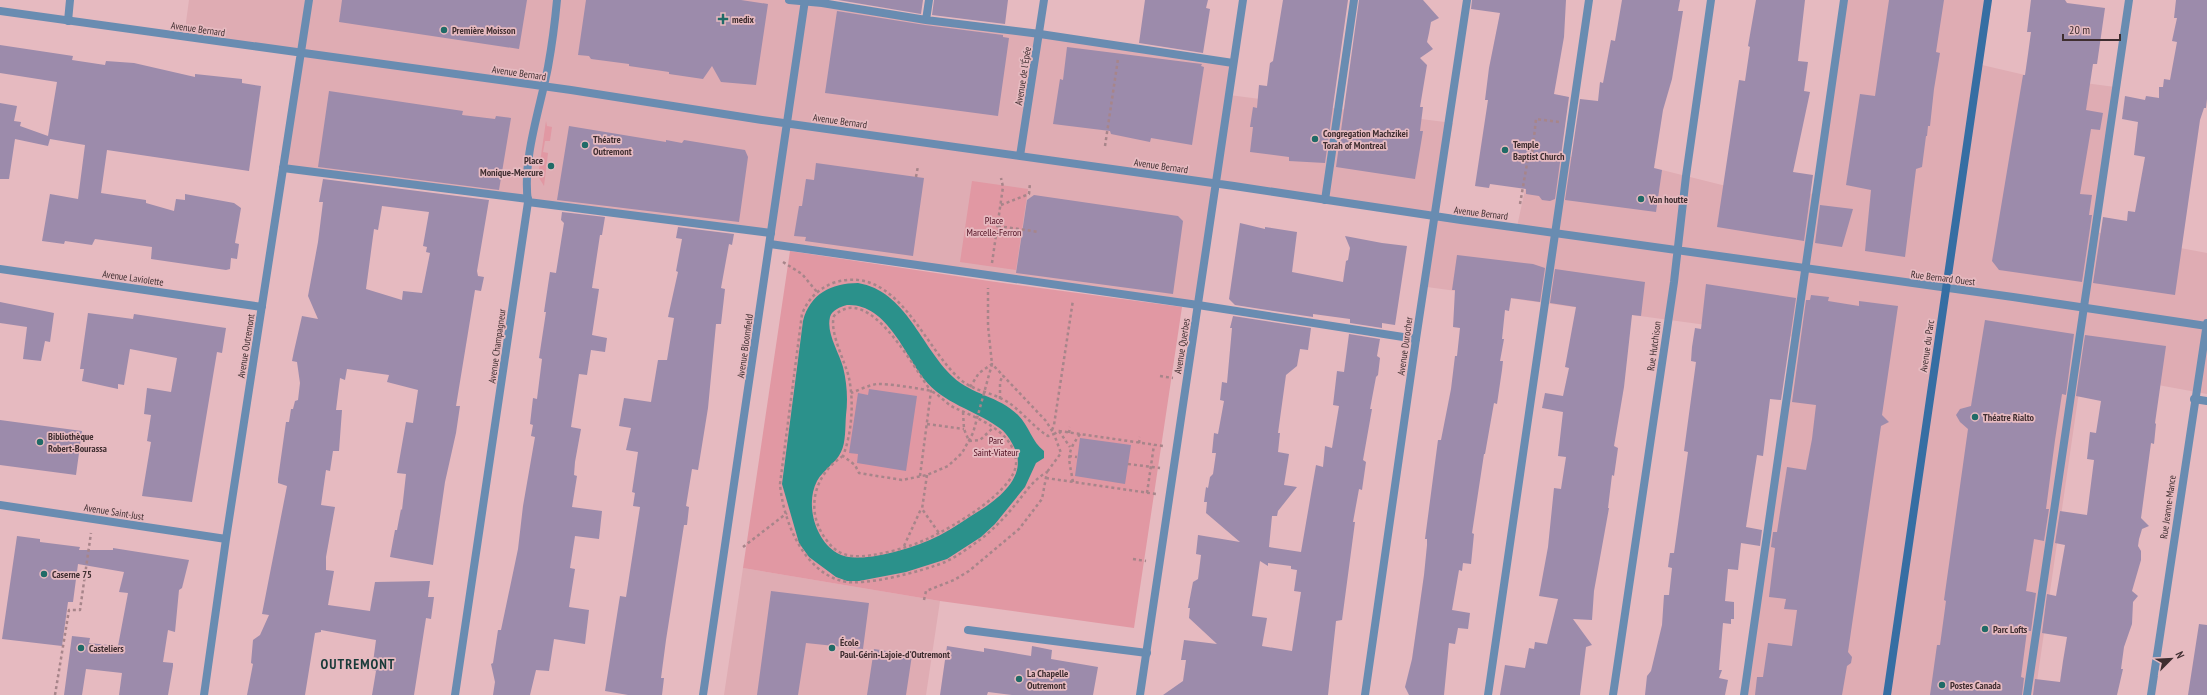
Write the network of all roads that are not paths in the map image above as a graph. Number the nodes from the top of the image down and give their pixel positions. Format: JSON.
{"nodes":[{"id":1,"x":70,"y":0,"type":"edge"},
{"id":2,"x":309,"y":0,"type":"edge"},
{"id":3,"x":558,"y":0,"type":"edge"},
{"id":4,"x":789,"y":0,"type":"edge"},
{"id":5,"x":929,"y":0,"type":"edge"},
{"id":6,"x":1044,"y":0,"type":"edge"},
{"id":7,"x":1243,"y":0,"type":"edge"},
{"id":8,"x":1354,"y":0,"type":"edge"},
{"id":9,"x":1467,"y":0,"type":"edge"},
{"id":10,"x":1589,"y":0,"type":"edge"},
{"id":11,"x":1711,"y":0,"type":"edge"},
{"id":12,"x":1844,"y":0,"type":"edge"},
{"id":13,"x":1988,"y":0,"type":"edge"},
{"id":14,"x":2128,"y":0,"type":"edge"},
{"id":15,"x":805,"y":1,"type":"edge"},
{"id":16,"x":0,"y":11,"type":"edge"},
{"id":17,"x":926,"y":20,"type":"junction"},
{"id":18,"x":68,"y":21,"type":"junction"},
{"id":19,"x":1040,"y":34,"type":"junction"},
{"id":20,"x":300,"y":53,"type":"junction"},
{"id":21,"x":1233,"y":63,"type":"junction"},
{"id":22,"x":543,"y":87,"type":"junction"},
{"id":23,"x":787,"y":124,"type":"junction"},
{"id":24,"x":1020,"y":156,"type":"junction"},
{"id":25,"x":283,"y":168,"type":"junction"},
{"id":26,"x":1216,"y":184,"type":"junction"},
{"id":27,"x":528,"y":200,"type":"junction"},
{"id":28,"x":1325,"y":200,"type":"junction"},
{"id":29,"x":1435,"y":216,"type":"junction"},
{"id":30,"x":771,"y":233,"type":"junction"},
{"id":31,"x":1556,"y":233,"type":"junction"},
{"id":32,"x":770,"y":244,"type":"junction"},
{"id":33,"x":1677,"y":250,"type":"junction"},
{"id":34,"x":1804,"y":268,"type":"junction"},
{"id":35,"x":0,"y":269,"type":"edge"},
{"id":36,"x":1945,"y":288,"type":"junction"},
{"id":37,"x":1198,"y":305,"type":"junction"},
{"id":38,"x":262,"y":307,"type":"junction"},
{"id":39,"x":2084,"y":308,"type":"junction"},
{"id":40,"x":2207,"y":323,"type":"edge"},
{"id":41,"x":2207,"y":326,"type":"edge"},
{"id":42,"x":1416,"y":338,"type":"junction"},
{"id":43,"x":2194,"y":399,"type":"junction"},
{"id":44,"x":2207,"y":401,"type":"edge"},
{"id":45,"x":0,"y":505,"type":"edge"},
{"id":46,"x":226,"y":539,"type":"junction"},
{"id":47,"x":968,"y":630,"type":"dead end"},
{"id":48,"x":1147,"y":653,"type":"junction"},
{"id":49,"x":204,"y":695,"type":"edge"},
{"id":50,"x":455,"y":695,"type":"edge"},
{"id":51,"x":703,"y":695,"type":"edge"},
{"id":52,"x":1140,"y":695,"type":"edge"},
{"id":53,"x":1365,"y":695,"type":"edge"},
{"id":54,"x":1488,"y":695,"type":"edge"},
{"id":55,"x":1613,"y":695,"type":"edge"},
{"id":56,"x":1744,"y":695,"type":"edge"},
{"id":57,"x":1886,"y":695,"type":"edge"},
{"id":58,"x":2027,"y":695,"type":"edge"},
{"id":59,"x":2151,"y":695,"type":"edge"}],
"edges":[{"from":1,"to":18,"type":"street"},
{"from":2,"to":20,"type":"street","name":"Avenue Outremont"},
{"from":3,"to":22,"type":"street","name":"Avenue Champagneur"},
{"from":4,"to":15,"type":"street"},
{"from":5,"to":17,"type":"street"},
{"from":6,"to":19,"type":"street","name":"Avenue de l'Épée"},
{"from":7,"to":21,"type":"street","name":"Avenue Querbes"},
{"from":8,"to":28,"type":"street"},
{"from":9,"to":29,"type":"street","name":"Avenue Durocher"},
{"from":10,"to":31,"type":"street"},
{"from":11,"to":33,"type":"street","name":"Rue Hutchison"},
{"from":12,"to":34,"type":"street"},
{"from":13,"to":36,"type":"main road","name":"Avenue du Parc"},
{"from":14,"to":39,"type":"street"},
{"from":15,"to":17,"type":"street"},
{"from":15,"to":23,"type":"street","name":"Avenue Bloomfield"},
{"from":16,"to":18,"type":"street","name":"Avenue Bernard"},
{"from":17,"to":19,"type":"street"},
{"from":18,"to":20,"type":"street","name":"Avenue Bernard"},
{"from":19,"to":21,"type":"street"},
{"from":19,"to":24,"type":"street","name":"Avenue de l'Épée"},
{"from":20,"to":22,"type":"street","name":"Avenue Bernard"},
{"from":20,"to":25,"type":"street","name":"Avenue Outremont"},
{"from":21,"to":26,"type":"street","name":"Avenue Querbes"},
{"from":22,"to":23,"type":"street","name":"Avenue Bernard"},
{"from":22,"to":27,"type":"street","name":"Avenue Champagneur"},
{"from":23,"to":24,"type":"street","name":"Avenue Bernard"},
{"from":23,"to":30,"type":"street","name":"Avenue Bloomfield"},
{"from":24,"to":26,"type":"street","name":"Avenue Bernard"},
{"from":25,"to":27,"type":"street"},
{"from":25,"to":38,"type":"street","name":"Avenue Outremont"},
{"from":26,"to":28,"type":"street","name":"Avenue Bernard"},
{"from":26,"to":37,"type":"street","name":"Avenue Querbes"},
{"from":27,"to":30,"type":"street"},
{"from":27,"to":50,"type":"street","name":"Avenue Champagneur"},
{"from":28,"to":29,"type":"street","name":"Avenue Bernard"},
{"from":29,"to":31,"type":"street","name":"Avenue Bernard"},
{"from":29,"to":42,"type":"street","name":"Avenue Durocher"},
{"from":30,"to":32,"type":"street","name":"Avenue Bloomfield"},
{"from":31,"to":33,"type":"street","name":"Avenue Bernard"},
{"from":31,"to":54,"type":"street"},
{"from":32,"to":37,"type":"street"},
{"from":32,"to":51,"type":"street","name":"Avenue Bloomfield"},
{"from":33,"to":34,"type":"street","name":"Rue Bernard Ouest"},
{"from":33,"to":55,"type":"street","name":"Rue Hutchison"},
{"from":34,"to":36,"type":"street","name":"Rue Bernard Ouest"},
{"from":34,"to":56,"type":"street"},
{"from":35,"to":38,"type":"street","name":"Avenue Laviolette"},
{"from":36,"to":39,"type":"street","name":"Rue Bernard Ouest"},
{"from":36,"to":57,"type":"main road","name":"Avenue du Parc"},
{"from":37,"to":42,"type":"street"},
{"from":37,"to":48,"type":"street","name":"Avenue Querbes"},
{"from":38,"to":46,"type":"street","name":"Avenue Outremont"},
{"from":39,"to":41,"type":"street","name":"Rue Bernard Ouest"},
{"from":39,"to":58,"type":"street"},
{"from":40,"to":41,"type":"street","name":"Rue Jeanne-Mance"},
{"from":41,"to":43,"type":"street","name":"Rue Jeanne-Mance"},
{"from":42,"to":53,"type":"street","name":"Avenue Durocher"},
{"from":43,"to":44,"type":"street"},
{"from":43,"to":59,"type":"street","name":"Rue Jeanne-Mance"},
{"from":45,"to":46,"type":"street","name":"Avenue Saint-Just"},
{"from":46,"to":49,"type":"street","name":"Avenue Outremont"},
{"from":47,"to":48,"type":"street"},
{"from":48,"to":52,"type":"street","name":"Avenue Querbes"}]}
